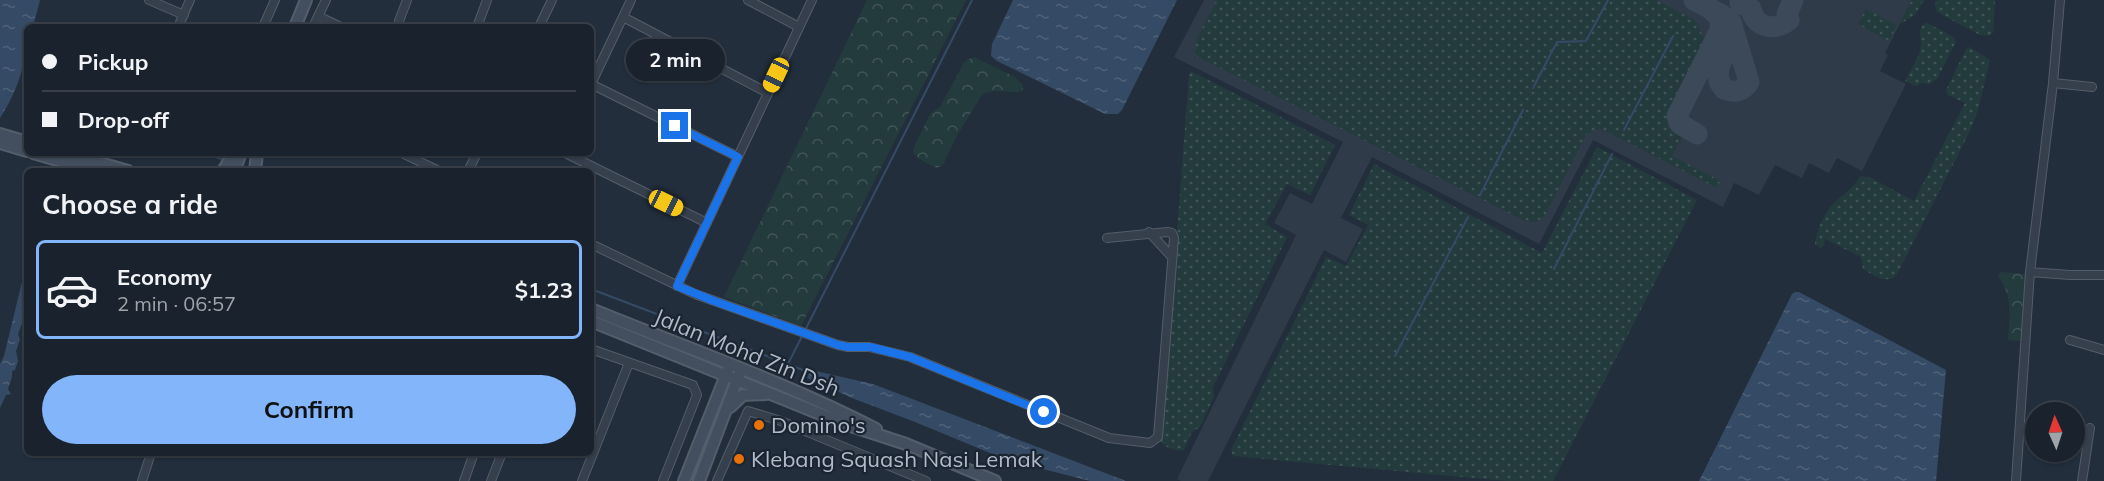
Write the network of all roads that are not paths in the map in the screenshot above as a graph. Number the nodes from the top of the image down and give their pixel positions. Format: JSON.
{"nodes":[{"id":1,"x":149,"y":0,"type":"edge"},
{"id":2,"x":190,"y":0,"type":"edge"},
{"id":3,"x":275,"y":0,"type":"edge"},
{"id":4,"x":306,"y":0,"type":"edge"},
{"id":5,"x":326,"y":0,"type":"edge"},
{"id":6,"x":407,"y":0,"type":"edge"},
{"id":7,"x":487,"y":0,"type":"edge"},
{"id":8,"x":631,"y":0,"type":"edge"},
{"id":9,"x":748,"y":0,"type":"edge"},
{"id":10,"x":812,"y":0,"type":"edge"},
{"id":11,"x":2060,"y":0,"type":"edge"},
{"id":12,"x":550,"y":1,"type":"edge"},
{"id":13,"x":184,"y":15,"type":"junction"},
{"id":14,"x":318,"y":16,"type":"junction"},
{"id":15,"x":623,"y":17,"type":"junction"},
{"id":16,"x":399,"y":21,"type":"dead end"},
{"id":17,"x":180,"y":24,"type":"edge"},
{"id":18,"x":263,"y":24,"type":"edge"},
{"id":19,"x":296,"y":24,"type":"edge"},
{"id":20,"x":314,"y":24,"type":"edge"},
{"id":21,"x":335,"y":24,"type":"edge"},
{"id":22,"x":478,"y":24,"type":"edge"},
{"id":23,"x":540,"y":24,"type":"edge"},
{"id":24,"x":799,"y":27,"type":"junction"},
{"id":25,"x":594,"y":78,"type":"edge"},
{"id":26,"x":2053,"y":83,"type":"junction"},
{"id":27,"x":594,"y":85,"type":"edge"},
{"id":28,"x":2092,"y":87,"type":"dead end"},
{"id":29,"x":768,"y":93,"type":"junction"},
{"id":30,"x":0,"y":134,"type":"edge"},
{"id":31,"x":24,"y":141,"type":"edge"},
{"id":32,"x":0,"y":143,"type":"edge"},
{"id":33,"x":24,"y":150,"type":"edge"},
{"id":34,"x":43,"y":156,"type":"edge"},
{"id":35,"x":76,"y":156,"type":"edge"},
{"id":36,"x":408,"y":156,"type":"edge"},
{"id":37,"x":571,"y":156,"type":"edge"},
{"id":38,"x":738,"y":157,"type":"junction"},
{"id":39,"x":85,"y":168,"type":"edge"},
{"id":40,"x":118,"y":168,"type":"edge"},
{"id":41,"x":433,"y":168,"type":"edge"},
{"id":42,"x":707,"y":223,"type":"junction"},
{"id":43,"x":1149,"y":232,"type":"junction"},
{"id":44,"x":1107,"y":238,"type":"dead end"},
{"id":45,"x":594,"y":245,"type":"edge"},
{"id":46,"x":1172,"y":257,"type":"junction"},
{"id":47,"x":2030,"y":272,"type":"junction"},
{"id":48,"x":2104,"y":275,"type":"edge"},
{"id":49,"x":677,"y":286,"type":"junction"},
{"id":50,"x":594,"y":310,"type":"edge"},
{"id":51,"x":594,"y":322,"type":"edge"},
{"id":52,"x":2070,"y":340,"type":"dead end"},
{"id":53,"x":594,"y":350,"type":"edge"},
{"id":54,"x":2104,"y":350,"type":"edge"},
{"id":55,"x":629,"y":363,"type":"junction"},
{"id":56,"x":698,"y":363,"type":"junction"},
{"id":57,"x":742,"y":369,"type":"junction"},
{"id":58,"x":728,"y":370,"type":"junction"},
{"id":59,"x":737,"y":380,"type":"junction"},
{"id":60,"x":775,"y":395,"type":"junction"},
{"id":61,"x":726,"y":413,"type":"junction"},
{"id":62,"x":712,"y":414,"type":"junction"},
{"id":63,"x":2090,"y":428,"type":"dead end"},
{"id":64,"x":906,"y":444,"type":"junction"},
{"id":65,"x":594,"y":451,"type":"edge"},
{"id":66,"x":150,"y":456,"type":"edge"},
{"id":67,"x":473,"y":456,"type":"edge"},
{"id":68,"x":501,"y":456,"type":"edge"},
{"id":69,"x":592,"y":456,"type":"edge"},
{"id":70,"x":142,"y":481,"type":"edge"},
{"id":71,"x":464,"y":481,"type":"edge"},
{"id":72,"x":491,"y":481,"type":"edge"},
{"id":73,"x":582,"y":481,"type":"edge"},
{"id":74,"x":663,"y":481,"type":"edge"},
{"id":75,"x":684,"y":481,"type":"edge"},
{"id":76,"x":699,"y":481,"type":"edge"},
{"id":77,"x":717,"y":481,"type":"edge"},
{"id":78,"x":926,"y":481,"type":"edge"},
{"id":79,"x":995,"y":481,"type":"edge"},
{"id":80,"x":2016,"y":481,"type":"edge"},
{"id":81,"x":2082,"y":481,"type":"edge"}],
"edges":[{"from":1,"to":13,"type":"street"},
{"from":2,"to":13,"type":"street"},
{"from":3,"to":18,"type":"street"},
{"from":4,"to":19,"type":"main road"},
{"from":5,"to":14,"type":"street"},
{"from":6,"to":16,"type":"street"},
{"from":7,"to":22,"type":"street"},
{"from":8,"to":15,"type":"street"},
{"from":9,"to":24,"type":"street"},
{"from":10,"to":24,"type":"street"},
{"from":11,"to":26,"type":"street"},
{"from":12,"to":23,"type":"street"},
{"from":13,"to":17,"type":"street"},
{"from":14,"to":20,"type":"street"},
{"from":14,"to":21,"type":"street"},
{"from":15,"to":25,"type":"street"},
{"from":15,"to":29,"type":"street"},
{"from":24,"to":29,"type":"street"},
{"from":26,"to":28,"type":"street"},
{"from":26,"to":47,"type":"street"},
{"from":27,"to":38,"type":"street"},
{"from":29,"to":38,"type":"street"},
{"from":30,"to":31,"type":"main road"},
{"from":32,"to":33,"type":"main road"},
{"from":34,"to":39,"type":"main road"},
{"from":35,"to":40,"type":"main road"},
{"from":36,"to":41,"type":"street"},
{"from":37,"to":42,"type":"street"},
{"from":38,"to":42,"type":"street"},
{"from":42,"to":49,"type":"street"},
{"from":43,"to":44,"type":"street"},
{"from":43,"to":46,"type":"street"},
{"from":43,"to":46,"type":"street"},
{"from":45,"to":49,"type":"street"},
{"from":46,"to":49,"type":"street"},
{"from":47,"to":48,"type":"street"},
{"from":47,"to":80,"type":"street"},
{"from":50,"to":58,"type":"main road","name":"Jalan Mohd Zin Dsh"},
{"from":51,"to":56,"type":"main road","name":"Jalan Mohd Zin Dsh"},
{"from":52,"to":54,"type":"street"},
{"from":53,"to":55,"type":"street"},
{"from":55,"to":65,"type":"street"},
{"from":55,"to":74,"type":"street"},
{"from":56,"to":58,"type":"main road","name":"Jalan Mohd Zin Dsh"},
{"from":56,"to":62,"type":"main road"},
{"from":57,"to":58,"type":"main road","name":"Jalan Mohd Zin Dsh"},
{"from":57,"to":59,"type":"main road"},
{"from":57,"to":64,"type":"main road","name":"Jalan Mohd Zin Dsh"},
{"from":58,"to":59,"type":"main road","name":"Jalan Mohd Zin Dsh"},
{"from":58,"to":62,"type":"main road"},
{"from":59,"to":60,"type":"main road","name":"Jalan Mohd Zin Dsh"},
{"from":59,"to":61,"type":"main road"},
{"from":60,"to":61,"type":"main road"},
{"from":60,"to":64,"type":"main road","name":"Jalan Mohd Zin Dsh"},
{"from":61,"to":76,"type":"main road"},
{"from":62,"to":75,"type":"main road"},
{"from":63,"to":81,"type":"street"},
{"from":64,"to":79,"type":"main road"},
{"from":66,"to":70,"type":"street"},
{"from":67,"to":71,"type":"street"},
{"from":68,"to":72,"type":"street"},
{"from":69,"to":73,"type":"street"},
{"from":77,"to":78,"type":"street"}]}
